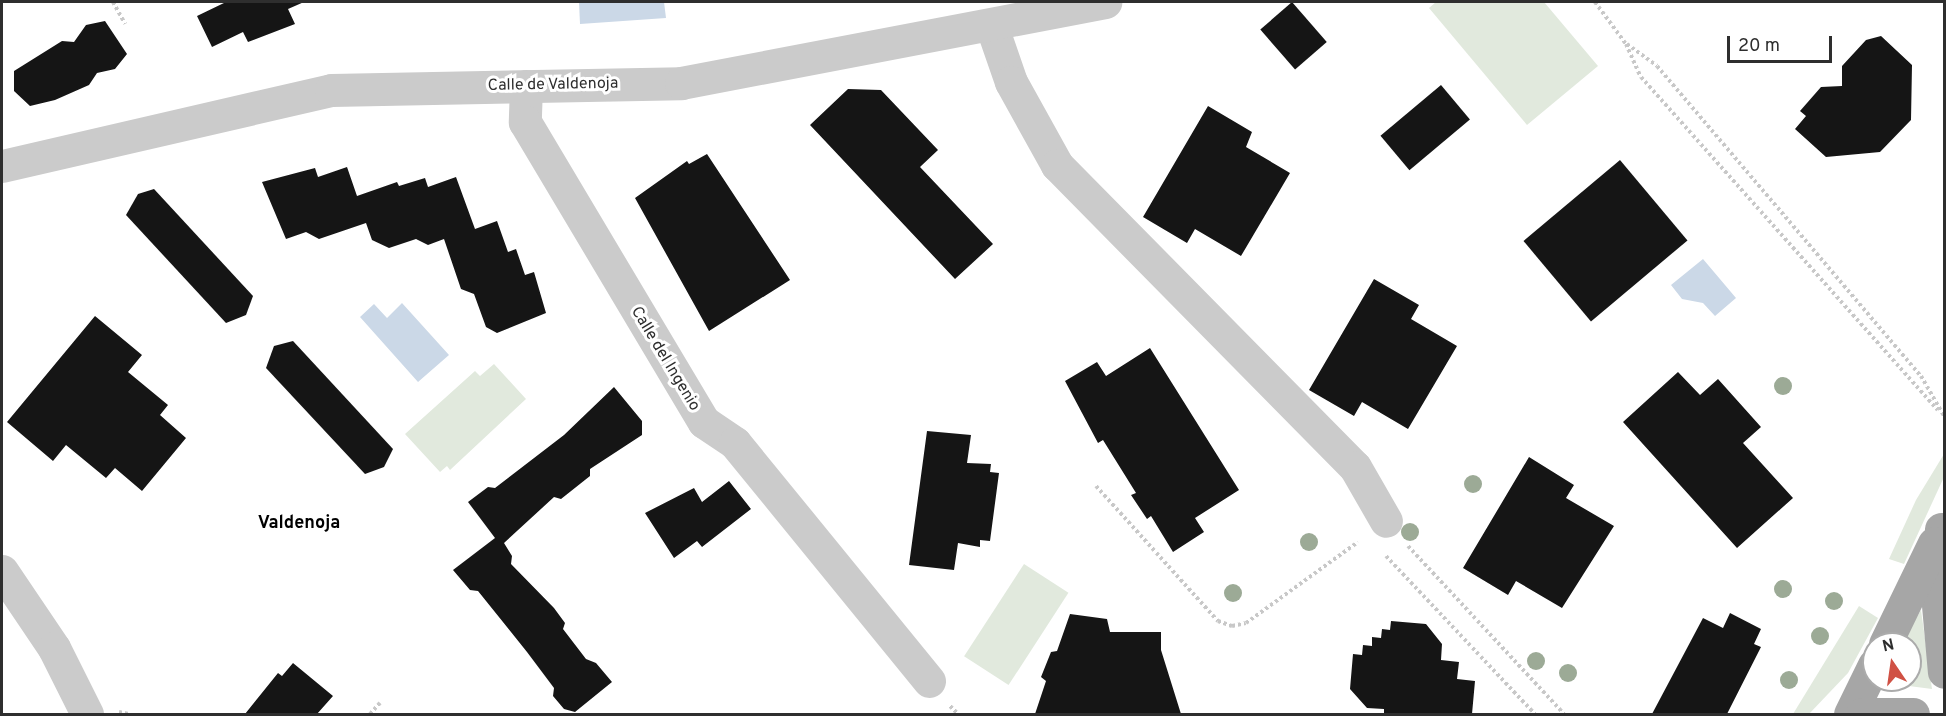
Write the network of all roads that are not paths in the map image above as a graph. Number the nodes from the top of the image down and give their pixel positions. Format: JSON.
{"nodes":[{"id":1,"x":1105,"y":2,"type":"edge"},
{"id":2,"x":992,"y":27,"type":"junction"},
{"id":3,"x":526,"y":86,"type":"junction"},
{"id":4,"x":2,"y":166,"type":"edge"},
{"id":5,"x":1943,"y":525,"type":"edge"},
{"id":6,"x":1375,"y":532,"type":"road end"},
{"id":7,"x":2,"y":571,"type":"edge"},
{"id":8,"x":1891,"y":632,"type":"edge"},
{"id":9,"x":1944,"y":672,"type":"edge"},
{"id":10,"x":929,"y":681,"type":"dead end"},
{"id":11,"x":1862,"y":690,"type":"edge"},
{"id":12,"x":87,"y":714,"type":"edge"},
{"id":13,"x":1850,"y":714,"type":"edge"},
{"id":14,"x":1862,"y":714,"type":"edge"},
{"id":15,"x":1913,"y":714,"type":"edge"}],
"edges":[{"from":1,"to":2,"type":"street","name":"Calle de Valdenoja"},
{"from":2,"to":3,"type":"street","name":"Calle de Valdenoja"},
{"from":2,"to":6,"type":"street"},
{"from":3,"to":4,"type":"street","name":"Calle de Valdenoja"},
{"from":3,"to":10,"type":"street","name":"Calle del Ingenio"},
{"from":5,"to":8,"type":"main road"},
{"from":5,"to":9,"type":"main road"},
{"from":7,"to":12,"type":"street"},
{"from":11,"to":13,"type":"main road"},
{"from":14,"to":15,"type":"main road"}]}
